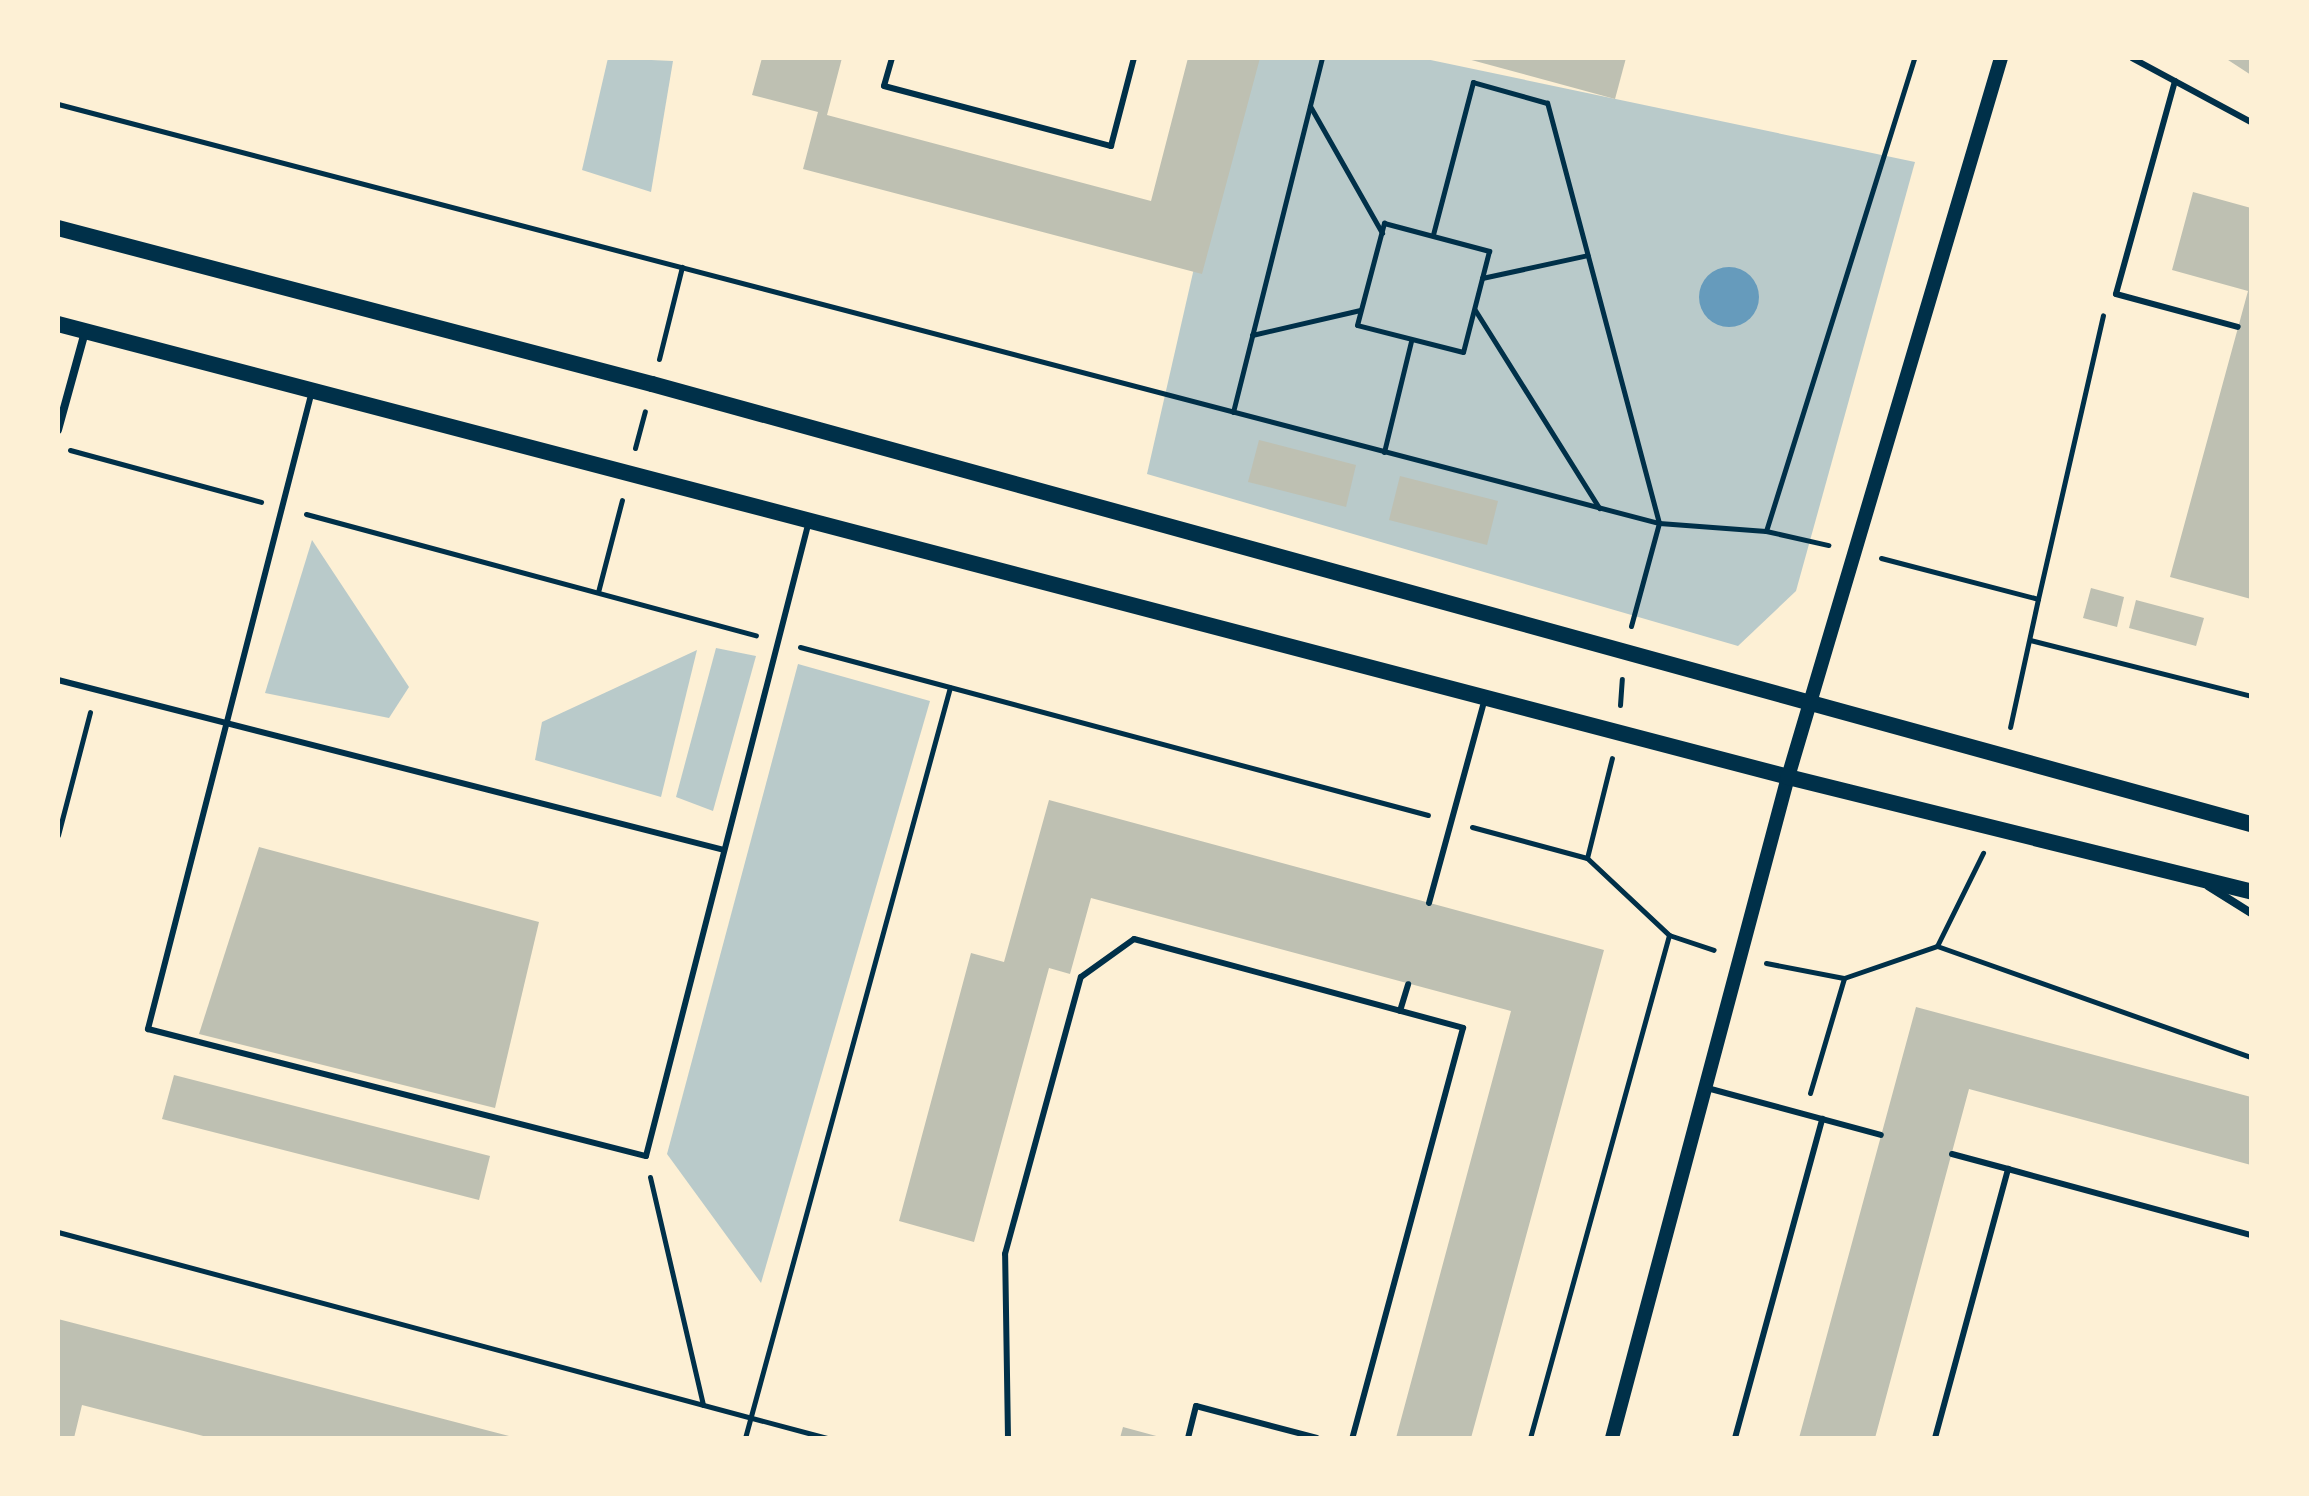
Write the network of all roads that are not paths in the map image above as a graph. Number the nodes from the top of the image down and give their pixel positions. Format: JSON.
{"nodes":[{"id":1,"x":892,"y":58,"type":"edge"},
{"id":2,"x":1134,"y":58,"type":"edge"},
{"id":3,"x":2001,"y":58,"type":"edge"},
{"id":4,"x":2132,"y":58,"type":"edge"},
{"id":5,"x":2175,"y":81,"type":"junction"},
{"id":6,"x":2251,"y":122,"type":"edge"},
{"id":7,"x":58,"y":228,"type":"edge"},
{"id":8,"x":58,"y":324,"type":"edge"},
{"id":9,"x":2238,"y":327,"type":"dead end"},
{"id":10,"x":85,"y":331,"type":"junction"},
{"id":11,"x":312,"y":390,"type":"junction"},
{"id":12,"x":58,"y":430,"type":"edge"},
{"id":13,"x":809,"y":521,"type":"junction"},
{"id":14,"x":58,"y":680,"type":"edge"},
{"id":15,"x":1485,"y":698,"type":"junction"},
{"id":16,"x":1808,"y":706,"type":"junction"},
{"id":17,"x":226,"y":724,"type":"junction"},
{"id":18,"x":1788,"y":777,"type":"junction"},
{"id":19,"x":2251,"y":824,"type":"edge"},
{"id":20,"x":724,"y":850,"type":"junction"},
{"id":21,"x":2190,"y":875,"type":"junction"},
{"id":22,"x":2251,"y":892,"type":"edge"},
{"id":23,"x":1429,"y":903,"type":"dead end"},
{"id":24,"x":2251,"y":913,"type":"edge"},
{"id":25,"x":1408,"y":984,"type":"dead end"},
{"id":26,"x":1400,"y":1011,"type":"junction"},
{"id":27,"x":1705,"y":1087,"type":"junction"},
{"id":28,"x":1822,"y":1119,"type":"junction"},
{"id":29,"x":1881,"y":1135,"type":"dead end"},
{"id":30,"x":1952,"y":1154,"type":"dead end"},
{"id":31,"x":2008,"y":1169,"type":"junction"},
{"id":32,"x":2251,"y":1235,"type":"edge"},
{"id":33,"x":1008,"y":1438,"type":"edge"},
{"id":34,"x":1188,"y":1438,"type":"edge"},
{"id":35,"x":1317,"y":1438,"type":"edge"},
{"id":36,"x":1352,"y":1438,"type":"edge"},
{"id":37,"x":1612,"y":1438,"type":"edge"},
{"id":38,"x":1735,"y":1438,"type":"edge"},
{"id":39,"x":1935,"y":1438,"type":"edge"}],
"edges":[{"from":1,"to":2,"type":"lane"},
{"from":3,"to":16,"type":"street"},
{"from":4,"to":5,"type":"lane"},
{"from":5,"to":6,"type":"lane"},
{"from":5,"to":9,"type":"lane"},
{"from":7,"to":16,"type":"main road"},
{"from":8,"to":10,"type":"main road"},
{"from":10,"to":11,"type":"main road"},
{"from":10,"to":12,"type":"street"},
{"from":11,"to":13,"type":"main road"},
{"from":11,"to":17,"type":"lane"},
{"from":13,"to":15,"type":"main road"},
{"from":13,"to":20,"type":"lane"},
{"from":14,"to":17,"type":"lane"},
{"from":15,"to":18,"type":"main road"},
{"from":15,"to":23,"type":"lane"},
{"from":16,"to":18,"type":"street"},
{"from":16,"to":19,"type":"main road"},
{"from":17,"to":20,"type":"lane"},
{"from":17,"to":20,"type":"lane"},
{"from":18,"to":21,"type":"main road"},
{"from":18,"to":27,"type":"street"},
{"from":21,"to":22,"type":"main road"},
{"from":21,"to":24,"type":"street"},
{"from":25,"to":26,"type":"lane"},
{"from":26,"to":33,"type":"lane"},
{"from":26,"to":36,"type":"lane"},
{"from":27,"to":28,"type":"lane"},
{"from":27,"to":37,"type":"street"},
{"from":28,"to":29,"type":"lane"},
{"from":28,"to":38,"type":"lane"},
{"from":30,"to":31,"type":"lane"},
{"from":31,"to":32,"type":"lane"},
{"from":31,"to":39,"type":"lane"},
{"from":34,"to":35,"type":"lane"}]}
